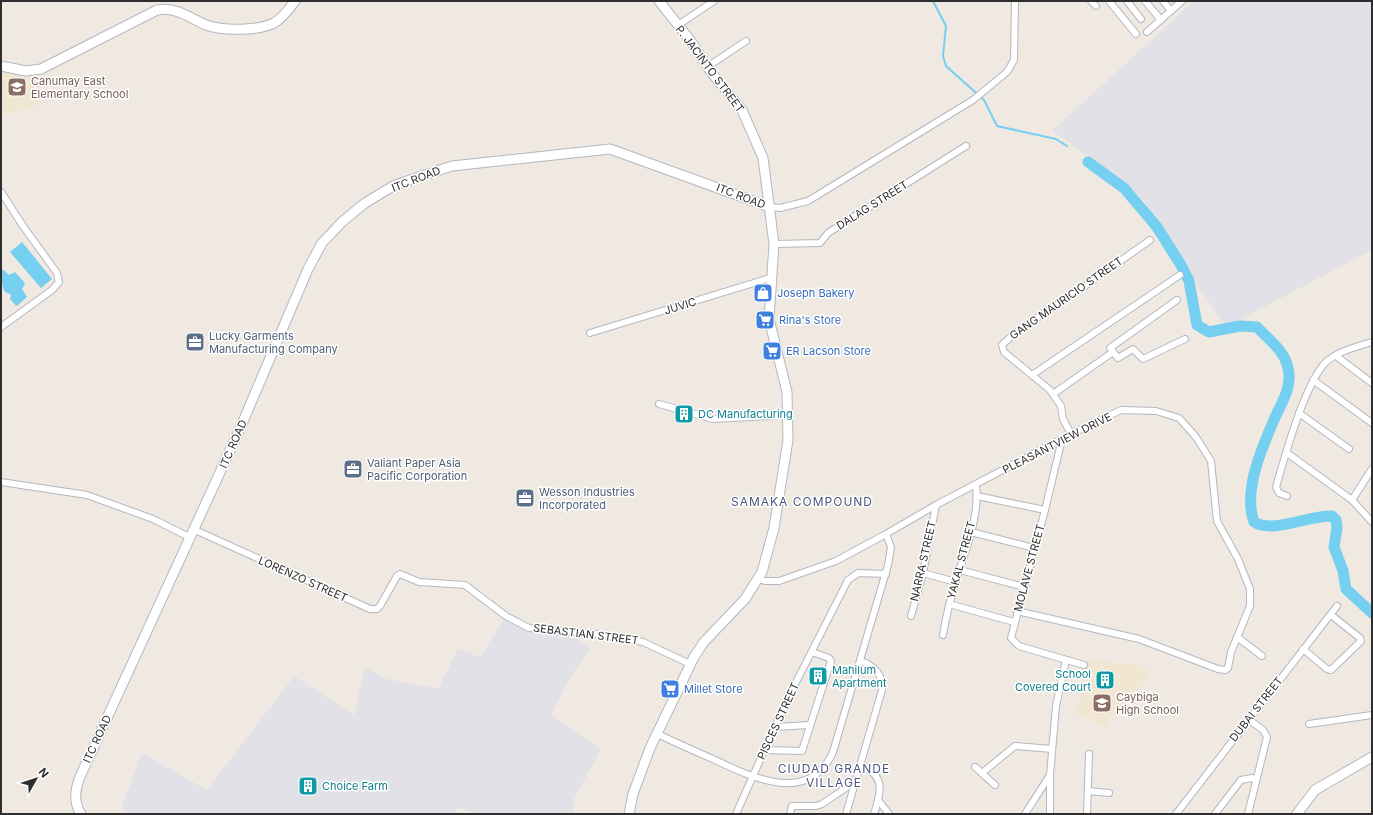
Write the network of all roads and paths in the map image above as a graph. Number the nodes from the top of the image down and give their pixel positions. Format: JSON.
{"nodes":[{"id":1,"x":295,"y":1,"type":"edge"},
{"id":2,"x":659,"y":1,"type":"edge"},
{"id":3,"x":714,"y":1,"type":"edge"},
{"id":4,"x":1015,"y":1,"type":"edge"},
{"id":5,"x":1110,"y":1,"type":"edge"},
{"id":6,"x":1127,"y":1,"type":"edge"},
{"id":7,"x":1145,"y":1,"type":"edge"},
{"id":8,"x":1164,"y":1,"type":"edge"},
{"id":9,"x":1182,"y":1,"type":"edge"},
{"id":10,"x":1171,"y":11,"type":"junction"},
{"id":11,"x":1141,"y":19,"type":"dead end"},
{"id":12,"x":1161,"y":20,"type":"junction"},
{"id":13,"x":678,"y":25,"type":"junction"},
{"id":14,"x":1147,"y":32,"type":"dead end"},
{"id":15,"x":1136,"y":34,"type":"dead end"},
{"id":16,"x":746,"y":41,"type":"dead end"},
{"id":17,"x":1,"y":66,"type":"edge"},
{"id":18,"x":707,"y":67,"type":"junction"},
{"id":19,"x":966,"y":146,"type":"dead end"},
{"id":20,"x":1,"y":192,"type":"edge"},
{"id":21,"x":770,"y":207,"type":"junction"},
{"id":22,"x":1150,"y":240,"type":"dead end"},
{"id":23,"x":774,"y":244,"type":"junction"},
{"id":24,"x":1180,"y":275,"type":"dead end"},
{"id":25,"x":770,"y":278,"type":"junction"},
{"id":26,"x":1177,"y":300,"type":"dead end"},
{"id":27,"x":1,"y":327,"type":"edge"},
{"id":28,"x":590,"y":334,"type":"dead end"},
{"id":29,"x":1185,"y":340,"type":"dead end"},
{"id":30,"x":1372,"y":342,"type":"edge"},
{"id":31,"x":1113,"y":352,"type":"junction"},
{"id":32,"x":1336,"y":356,"type":"junction"},
{"id":33,"x":1032,"y":375,"type":"junction"},
{"id":34,"x":1314,"y":380,"type":"junction"},
{"id":35,"x":1372,"y":383,"type":"edge"},
{"id":36,"x":1053,"y":394,"type":"junction"},
{"id":37,"x":659,"y":404,"type":"dead end"},
{"id":38,"x":1300,"y":413,"type":"junction"},
{"id":39,"x":788,"y":416,"type":"junction"},
{"id":40,"x":1372,"y":423,"type":"edge"},
{"id":41,"x":1071,"y":434,"type":"junction"},
{"id":42,"x":1062,"y":439,"type":"junction"},
{"id":43,"x":1349,"y":449,"type":"dead end"},
{"id":44,"x":1287,"y":453,"type":"junction"},
{"id":45,"x":1372,"y":469,"type":"edge"},
{"id":46,"x":1,"y":482,"type":"edge"},
{"id":47,"x":976,"y":485,"type":"junction"},
{"id":48,"x":977,"y":496,"type":"junction"},
{"id":49,"x":1287,"y":496,"type":"dead end"},
{"id":50,"x":1352,"y":500,"type":"junction"},
{"id":51,"x":936,"y":505,"type":"junction"},
{"id":52,"x":1045,"y":510,"type":"junction"},
{"id":53,"x":1372,"y":522,"type":"edge"},
{"id":54,"x":970,"y":532,"type":"junction"},
{"id":55,"x":193,"y":534,"type":"junction"},
{"id":56,"x":886,"y":534,"type":"junction"},
{"id":57,"x":1034,"y":548,"type":"junction"},
{"id":58,"x":960,"y":570,"type":"junction"},
{"id":59,"x":922,"y":573,"type":"junction"},
{"id":60,"x":886,"y":574,"type":"junction"},
{"id":61,"x":397,"y":576,"type":"joint"},
{"id":62,"x":759,"y":579,"type":"junction"},
{"id":63,"x":956,"y":582,"type":"junction"},
{"id":64,"x":1024,"y":587,"type":"junction"},
{"id":65,"x":949,"y":604,"type":"junction"},
{"id":66,"x":1337,"y":606,"type":"dead end"},
{"id":67,"x":1017,"y":611,"type":"junction"},
{"id":68,"x":1331,"y":615,"type":"junction"},
{"id":69,"x":911,"y":616,"type":"dead end"},
{"id":70,"x":1014,"y":622,"type":"junction"},
{"id":71,"x":943,"y":635,"type":"dead end"},
{"id":72,"x":1237,"y":637,"type":"junction"},
{"id":73,"x":1303,"y":649,"type":"junction"},
{"id":74,"x":812,"y":652,"type":"junction"},
{"id":75,"x":1262,"y":656,"type":"dead end"},
{"id":76,"x":1066,"y":660,"type":"junction"},
{"id":77,"x":861,"y":661,"type":"junction"},
{"id":78,"x":690,"y":664,"type":"junction"},
{"id":79,"x":1084,"y":665,"type":"dead end"},
{"id":80,"x":1372,"y":715,"type":"edge"},
{"id":81,"x":1248,"y":719,"type":"junction"},
{"id":82,"x":1309,"y":724,"type":"dead end"},
{"id":83,"x":810,"y":725,"type":"junction"},
{"id":84,"x":775,"y":727,"type":"junction"},
{"id":85,"x":657,"y":734,"type":"junction"},
{"id":86,"x":1052,"y":749,"type":"junction"},
{"id":87,"x":764,"y":750,"type":"junction"},
{"id":88,"x":1089,"y":754,"type":"dead end"},
{"id":89,"x":1372,"y":757,"type":"edge"},
{"id":90,"x":861,"y":765,"type":"junction"},
{"id":91,"x":975,"y":767,"type":"dead end"},
{"id":92,"x":982,"y":773,"type":"junction"},
{"id":93,"x":1050,"y":775,"type":"junction"},
{"id":94,"x":752,"y":777,"type":"junction"},
{"id":95,"x":1256,"y":780,"type":"junction"},
{"id":96,"x":856,"y":781,"type":"junction"},
{"id":97,"x":995,"y":785,"type":"dead end"},
{"id":98,"x":1088,"y":791,"type":"junction"},
{"id":99,"x":1109,"y":793,"type":"dead end"},
{"id":100,"x":878,"y":800,"type":"junction"},
{"id":101,"x":816,"y":806,"type":"junction"},
{"id":102,"x":81,"y":814,"type":"edge"},
{"id":103,"x":629,"y":814,"type":"edge"},
{"id":104,"x":736,"y":814,"type":"edge"},
{"id":105,"x":790,"y":814,"type":"edge"},
{"id":106,"x":814,"y":814,"type":"edge"},
{"id":107,"x":846,"y":814,"type":"edge"},
{"id":108,"x":874,"y":814,"type":"edge"},
{"id":109,"x":889,"y":814,"type":"edge"},
{"id":110,"x":1025,"y":814,"type":"edge"},
{"id":111,"x":1050,"y":814,"type":"edge"},
{"id":112,"x":1087,"y":814,"type":"edge"},
{"id":113,"x":1176,"y":814,"type":"edge"},
{"id":114,"x":1215,"y":814,"type":"edge"},
{"id":115,"x":1248,"y":814,"type":"edge"},
{"id":116,"x":1297,"y":814,"type":"edge"}],
"edges":[{"from":1,"to":17,"type":"street"},
{"from":2,"to":13,"type":"street","name":"P. JACINTO STREET"},
{"from":3,"to":13,"type":"street"},
{"from":4,"to":21,"type":"street","name":"ITC ROAD"},
{"from":5,"to":15,"type":"street"},
{"from":6,"to":11,"type":"street"},
{"from":7,"to":12,"type":"street"},
{"from":8,"to":10,"type":"street"},
{"from":9,"to":10,"type":"street"},
{"from":10,"to":12,"type":"street"},
{"from":12,"to":14,"type":"street"},
{"from":13,"to":18,"type":"street","name":"P. JACINTO STREET"},
{"from":16,"to":18,"type":"street"},
{"from":18,"to":21,"type":"street","name":"P. JACINTO STREET"},
{"from":19,"to":23,"type":"street","name":"DALAG STREET"},
{"from":20,"to":27,"type":"street"},
{"from":21,"to":23,"type":"street","name":"P. JACINTO STREET"},
{"from":21,"to":55,"type":"street","name":"ITC ROAD"},
{"from":22,"to":33,"type":"street","name":"GANG MAURICIO STREET"},
{"from":23,"to":25,"type":"street","name":"P. JACINTO STREET"},
{"from":24,"to":33,"type":"street"},
{"from":25,"to":28,"type":"street","name":"JUVIC"},
{"from":25,"to":39,"type":"street","name":"P. JACINTO STREET"},
{"from":26,"to":31,"type":"street"},
{"from":29,"to":31,"type":"street"},
{"from":30,"to":32,"type":"street"},
{"from":31,"to":36,"type":"street"},
{"from":32,"to":34,"type":"street"},
{"from":32,"to":35,"type":"street"},
{"from":33,"to":36,"type":"street","name":"GANG MAURICIO STREET"},
{"from":34,"to":38,"type":"street"},
{"from":34,"to":40,"type":"street"},
{"from":36,"to":41,"type":"street","name":"GANG MAURICIO STREET"},
{"from":37,"to":39,"type":"street"},
{"from":38,"to":43,"type":"street"},
{"from":38,"to":44,"type":"street"},
{"from":39,"to":62,"type":"street","name":"P. JACINTO STREET"},
{"from":41,"to":42,"type":"street","name":"PLEASANTVIEW DRIVE"},
{"from":41,"to":72,"type":"street","name":"PLEASANTVIEW DRIVE"},
{"from":42,"to":47,"type":"street","name":"PLEASANTVIEW DRIVE"},
{"from":42,"to":52,"type":"street","name":"MOLAVE STREET"},
{"from":44,"to":49,"type":"street"},
{"from":44,"to":50,"type":"street"},
{"from":45,"to":50,"type":"street"},
{"from":46,"to":55,"type":"street","name":"LORENZO STREET"},
{"from":47,"to":48,"type":"street","name":"YAKAL STREET"},
{"from":47,"to":51,"type":"street","name":"PLEASANTVIEW DRIVE"},
{"from":48,"to":52,"type":"street"},
{"from":48,"to":54,"type":"street","name":"YAKAL STREET"},
{"from":50,"to":53,"type":"street"},
{"from":51,"to":56,"type":"street","name":"PLEASANTVIEW DRIVE"},
{"from":51,"to":59,"type":"street","name":"NARRA STREET"},
{"from":52,"to":57,"type":"street","name":"MOLAVE STREET"},
{"from":54,"to":57,"type":"street"},
{"from":54,"to":58,"type":"street","name":"YAKAL STREET"},
{"from":55,"to":61,"type":"street","name":"LORENZO STREET"},
{"from":55,"to":102,"type":"street","name":"ITC ROAD"},
{"from":56,"to":60,"type":"street"},
{"from":56,"to":62,"type":"street","name":"PLEASANTVIEW DRIVE"},
{"from":57,"to":64,"type":"street","name":"MOLAVE STREET"},
{"from":58,"to":63,"type":"street","name":"YAKAL STREET"},
{"from":58,"to":64,"type":"street"},
{"from":59,"to":63,"type":"street"},
{"from":59,"to":69,"type":"street","name":"NARRA STREET"},
{"from":60,"to":74,"type":"street","name":"PISCES STREET"},
{"from":60,"to":77,"type":"street"},
{"from":61,"to":78,"type":"street","name":"SEBASTIAN STREET"},
{"from":62,"to":78,"type":"street","name":"P. JACINTO STREET"},
{"from":63,"to":65,"type":"street","name":"YAKAL STREET"},
{"from":64,"to":67,"type":"street","name":"MOLAVE STREET"},
{"from":65,"to":70,"type":"street"},
{"from":65,"to":71,"type":"street","name":"YAKAL STREET"},
{"from":66,"to":68,"type":"street","name":"DUBAI STREET"},
{"from":67,"to":70,"type":"street","name":"MOLAVE STREET"},
{"from":67,"to":72,"type":"street","name":"PLEASANTVIEW DRIVE"},
{"from":68,"to":73,"type":"street","name":"DUBAI STREET"},
{"from":68,"to":73,"type":"street"},
{"from":70,"to":76,"type":"street","name":"MOLAVE STREET"},
{"from":72,"to":75,"type":"street"},
{"from":73,"to":81,"type":"street","name":"DUBAI STREET"},
{"from":74,"to":83,"type":"street"},
{"from":74,"to":84,"type":"street","name":"PISCES STREET"},
{"from":76,"to":79,"type":"street","name":"MOLAVE STREET"},
{"from":76,"to":86,"type":"street"},
{"from":77,"to":90,"type":"street"},
{"from":77,"to":94,"type":"street"},
{"from":78,"to":85,"type":"street","name":"P. JACINTO STREET"},
{"from":80,"to":82,"type":"street"},
{"from":81,"to":95,"type":"street"},
{"from":81,"to":113,"type":"street","name":"DUBAI STREET"},
{"from":83,"to":84,"type":"street"},
{"from":83,"to":87,"type":"street"},
{"from":84,"to":87,"type":"street","name":"PISCES STREET"},
{"from":85,"to":94,"type":"street"},
{"from":85,"to":103,"type":"street","name":"P. JACINTO STREET"},
{"from":86,"to":92,"type":"street"},
{"from":86,"to":93,"type":"street"},
{"from":87,"to":94,"type":"street","name":"PISCES STREET"},
{"from":88,"to":98,"type":"street"},
{"from":89,"to":116,"type":"street"},
{"from":90,"to":96,"type":"street"},
{"from":90,"to":100,"type":"street"},
{"from":91,"to":92,"type":"street"},
{"from":92,"to":97,"type":"street"},
{"from":93,"to":110,"type":"street"},
{"from":93,"to":111,"type":"street"},
{"from":94,"to":104,"type":"street","name":"PISCES STREET"},
{"from":95,"to":114,"type":"street"},
{"from":95,"to":115,"type":"street"},
{"from":96,"to":101,"type":"street"},
{"from":96,"to":107,"type":"street"},
{"from":98,"to":99,"type":"street"},
{"from":98,"to":112,"type":"street"},
{"from":100,"to":108,"type":"street"},
{"from":100,"to":109,"type":"street"},
{"from":101,"to":105,"type":"street"},
{"from":101,"to":106,"type":"street"}]}
